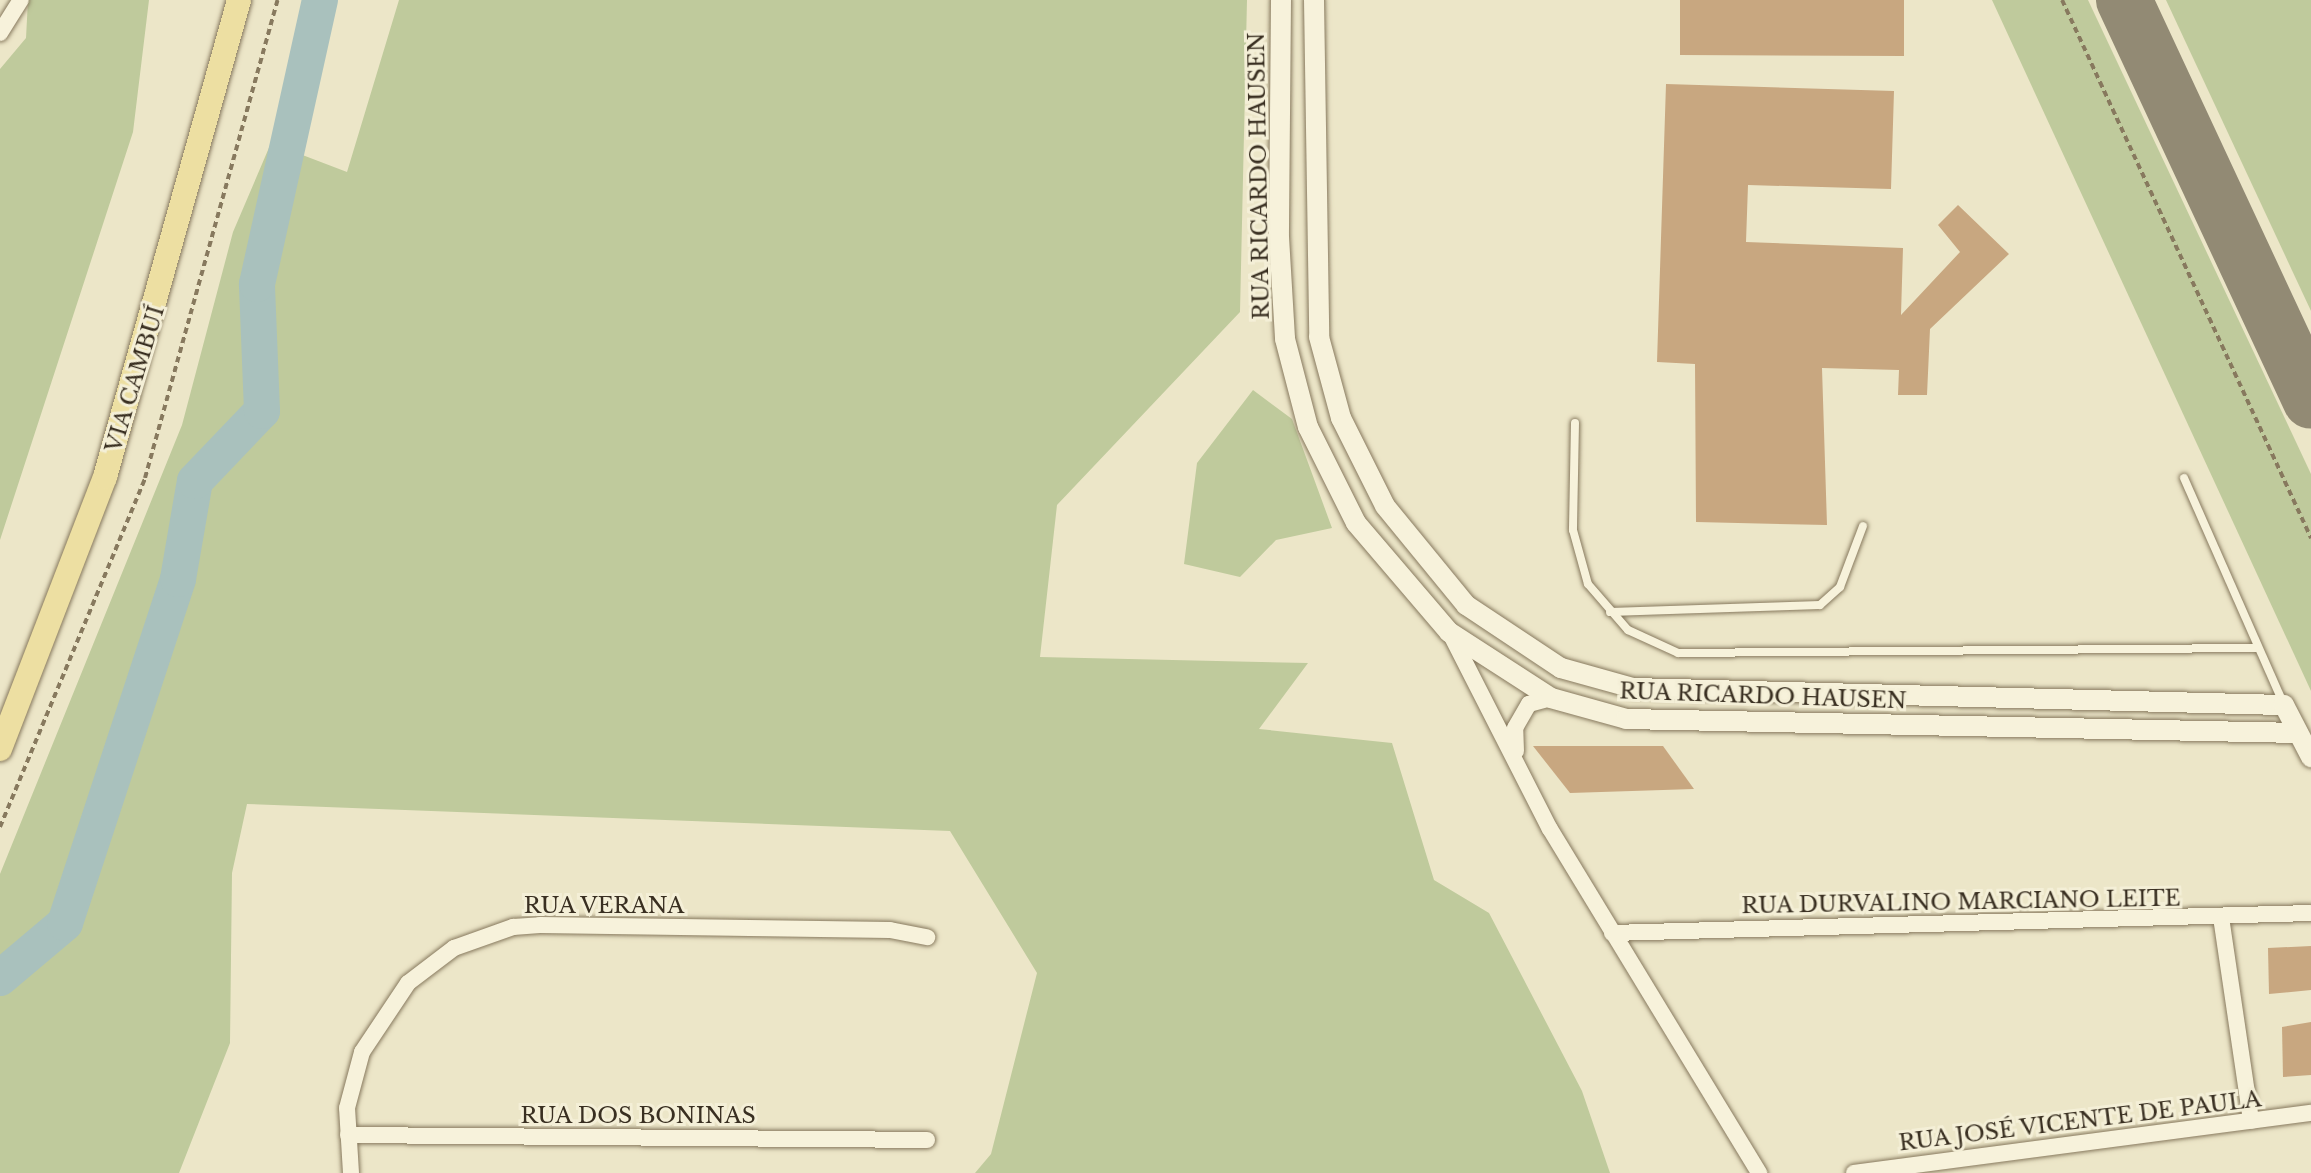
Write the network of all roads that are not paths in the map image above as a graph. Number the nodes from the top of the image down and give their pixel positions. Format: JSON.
{"nodes":[{"id":1,"x":21,"y":0,"type":"edge"},
{"id":2,"x":239,"y":0,"type":"edge"},
{"id":3,"x":1281,"y":0,"type":"edge"},
{"id":4,"x":1314,"y":0,"type":"edge"},
{"id":5,"x":0,"y":33,"type":"edge"},
{"id":6,"x":1575,"y":423,"type":"dead end"},
{"id":7,"x":2184,"y":478,"type":"dead end"},
{"id":8,"x":1863,"y":526,"type":"dead end"},
{"id":9,"x":1610,"y":612,"type":"junction"},
{"id":10,"x":1449,"y":632,"type":"junction"},
{"id":11,"x":2256,"y":648,"type":"junction"},
{"id":12,"x":1551,"y":698,"type":"junction"},
{"id":13,"x":2284,"y":705,"type":"junction"},
{"id":14,"x":2298,"y":733,"type":"junction"},
{"id":15,"x":0,"y":749,"type":"edge"},
{"id":16,"x":2311,"y":757,"type":"edge"},
{"id":17,"x":1517,"y":760,"type":"junction"},
{"id":18,"x":2311,"y":913,"type":"edge"},
{"id":19,"x":2221,"y":917,"type":"junction"},
{"id":20,"x":1612,"y":933,"type":"junction"},
{"id":21,"x":927,"y":937,"type":"dead end"},
{"id":22,"x":2311,"y":1113,"type":"edge"},
{"id":23,"x":2251,"y":1121,"type":"junction"},
{"id":24,"x":348,"y":1135,"type":"junction"},
{"id":25,"x":927,"y":1140,"type":"dead end"},
{"id":26,"x":351,"y":1173,"type":"edge"},
{"id":27,"x":1759,"y":1173,"type":"edge"},
{"id":28,"x":1854,"y":1173,"type":"edge"}],
"edges":[{"from":1,"to":5,"type":"street"},
{"from":2,"to":15,"type":"main road","name":"VIA CAMBUÍ"},
{"from":3,"to":10,"type":"street","name":"RUA RICARDO HAUSEN"},
{"from":4,"to":13,"type":"street","name":"RUA RICARDO HAUSEN"},
{"from":6,"to":9,"type":"lane"},
{"from":7,"to":11,"type":"lane"},
{"from":8,"to":9,"type":"lane"},
{"from":9,"to":11,"type":"lane"},
{"from":10,"to":12,"type":"street","name":"RUA RICARDO HAUSEN"},
{"from":10,"to":17,"type":"street"},
{"from":11,"to":13,"type":"lane"},
{"from":12,"to":14,"type":"street","name":"RUA RICARDO HAUSEN"},
{"from":12,"to":17,"type":"street"},
{"from":13,"to":14,"type":"street"},
{"from":14,"to":16,"type":"street"},
{"from":17,"to":20,"type":"street"},
{"from":18,"to":19,"type":"street","name":"RUA DURVALINO MARCIANO LEITE"},
{"from":19,"to":20,"type":"street","name":"RUA DURVALINO MARCIANO LEITE"},
{"from":19,"to":23,"type":"street"},
{"from":20,"to":27,"type":"street"},
{"from":21,"to":24,"type":"street","name":"RUA VERANA"},
{"from":22,"to":23,"type":"street","name":"RUA JOSÉ VICENTE DE PAULA"},
{"from":23,"to":28,"type":"street","name":"RUA JOSÉ VICENTE DE PAULA"},
{"from":24,"to":25,"type":"street","name":"RUA DOS BONINAS"},
{"from":24,"to":26,"type":"street","name":"RUA VERANA"}]}
